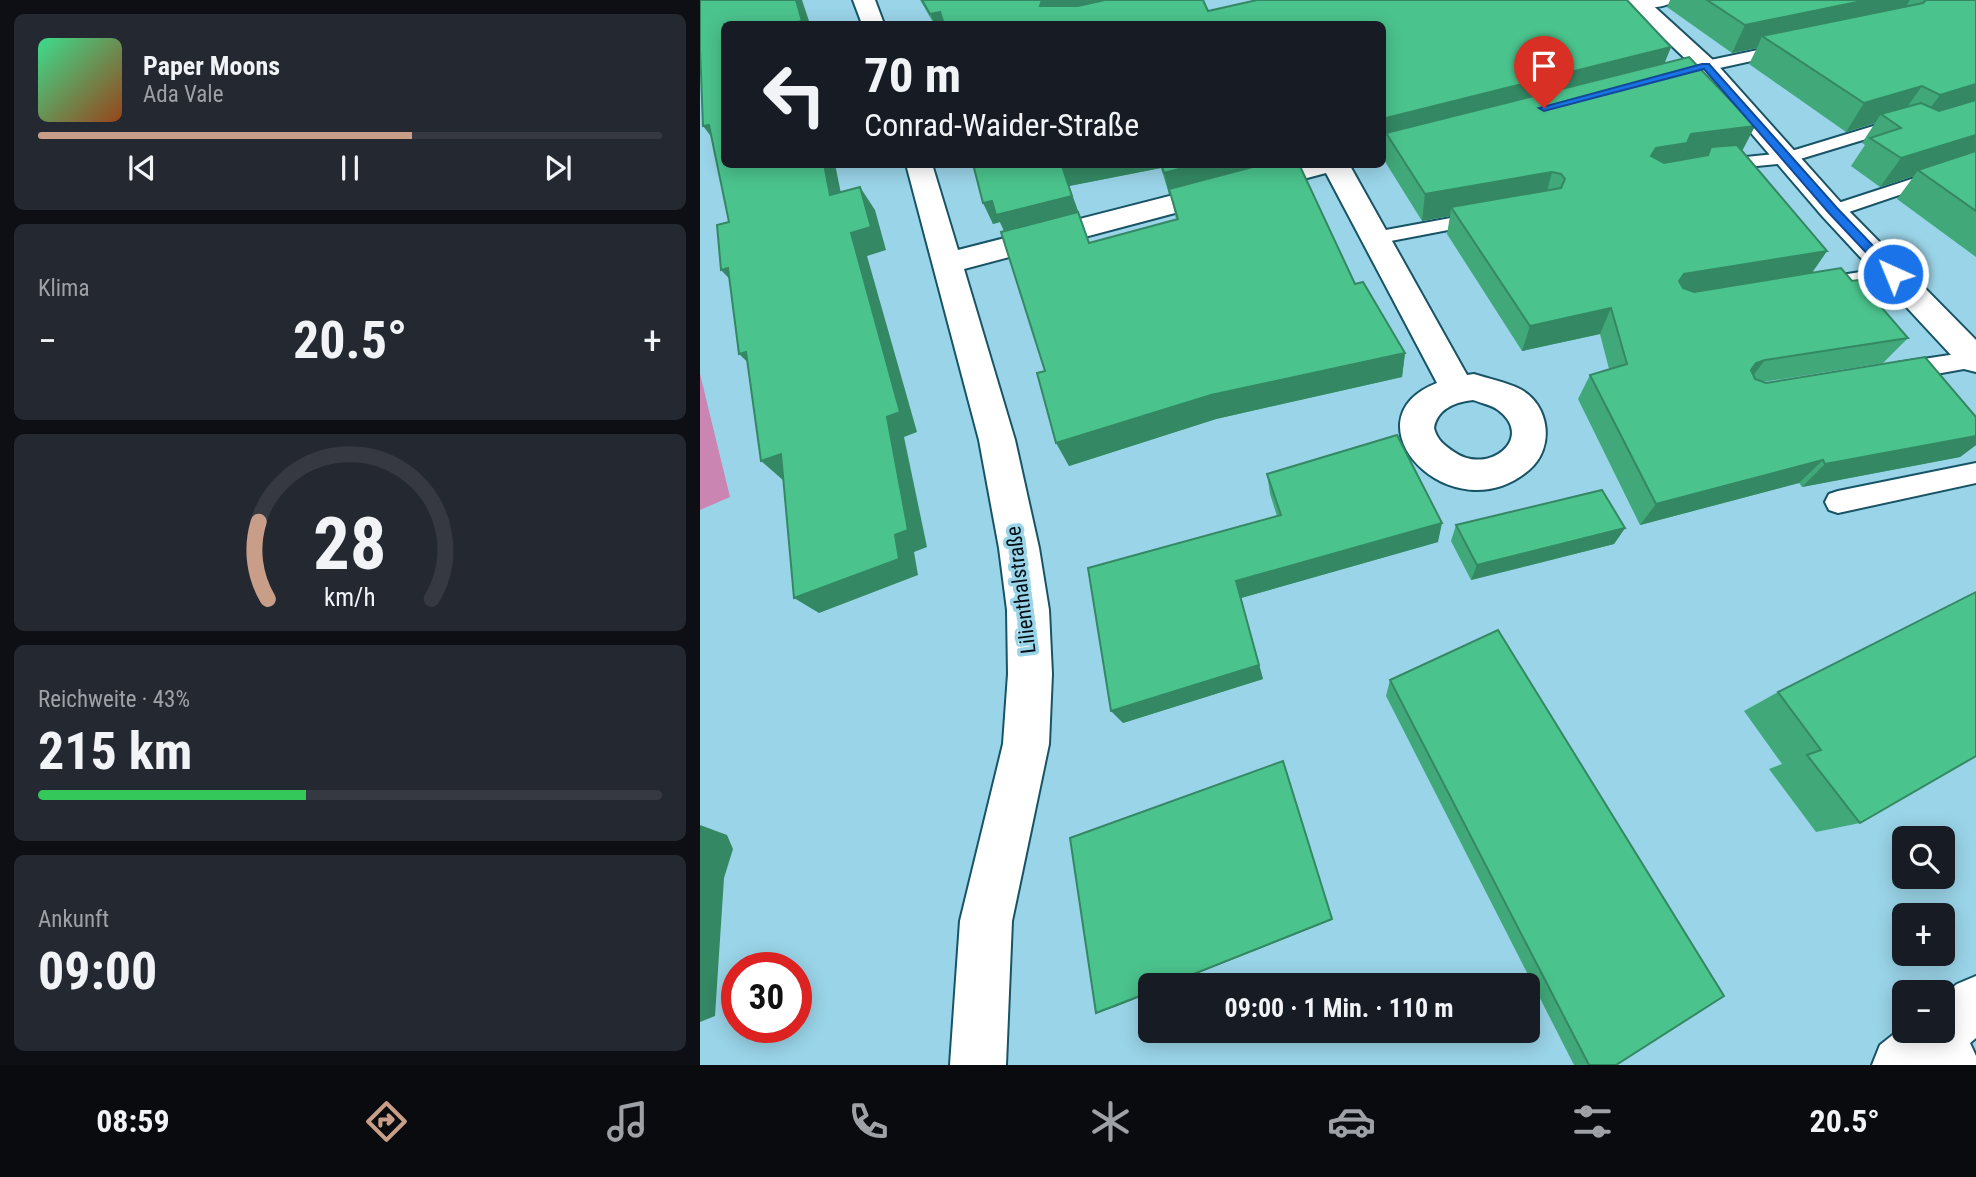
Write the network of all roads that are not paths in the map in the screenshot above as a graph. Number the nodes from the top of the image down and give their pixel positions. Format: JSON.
{"nodes":[{"id":1,"x":863,"y":0,"type":"edge"},
{"id":2,"x":1670,"y":0,"type":"edge"},
{"id":3,"x":1638,"y":2,"type":"edge"},
{"id":4,"x":872,"y":21,"type":"edge"},
{"id":5,"x":1796,"y":47,"type":"edge"},
{"id":6,"x":1706,"y":66,"type":"junction"},
{"id":7,"x":1679,"y":73,"type":"edge"},
{"id":8,"x":1916,"y":132,"type":"edge"},
{"id":9,"x":1787,"y":158,"type":"junction"},
{"id":10,"x":1976,"y":163,"type":"edge"},
{"id":11,"x":1697,"y":167,"type":"edge"},
{"id":12,"x":920,"y":168,"type":"edge"},
{"id":13,"x":1313,"y":168,"type":"edge"},
{"id":14,"x":1337,"y":168,"type":"edge"},
{"id":15,"x":1833,"y":211,"type":"junction"},
{"id":16,"x":1506,"y":215,"type":"edge"},
{"id":17,"x":1375,"y":237,"type":"junction"},
{"id":18,"x":948,"y":263,"type":"junction"},
{"id":19,"x":1893,"y":274,"type":"junction"},
{"id":20,"x":1799,"y":288,"type":"edge"},
{"id":21,"x":1975,"y":360,"type":"edge"},
{"id":22,"x":1881,"y":374,"type":"edge"},
{"id":23,"x":1457,"y":388,"type":"dead end"},
{"id":24,"x":1976,"y":473,"type":"edge"},
{"id":25,"x":1838,"y":502,"type":"dead end"},
{"id":26,"x":1976,"y":1003,"type":"edge"},
{"id":27,"x":1928,"y":1056,"type":"edge"},
{"id":28,"x":978,"y":1065,"type":"edge"}],
"edges":[{"from":1,"to":4,"type":"street"},
{"from":2,"to":3,"type":"lane"},
{"from":3,"to":6,"type":"street"},
{"from":5,"to":6,"type":"lane"},
{"from":6,"to":7,"type":"street"},
{"from":6,"to":9,"type":"street"},
{"from":8,"to":9,"type":"lane"},
{"from":9,"to":11,"type":"lane"},
{"from":9,"to":15,"type":"street"},
{"from":10,"to":15,"type":"lane"},
{"from":12,"to":18,"type":"street","name":"Lilienthalstraße"},
{"from":13,"to":18,"type":"street"},
{"from":14,"to":17,"type":"street"},
{"from":15,"to":19,"type":"street"},
{"from":16,"to":17,"type":"lane"},
{"from":17,"to":23,"type":"street"},
{"from":18,"to":28,"type":"street","name":"Lilienthalstraße"},
{"from":19,"to":20,"type":"lane"},
{"from":19,"to":21,"type":"street"},
{"from":21,"to":22,"type":"lane"},
{"from":24,"to":25,"type":"lane"},
{"from":26,"to":27,"type":"street"}]}
